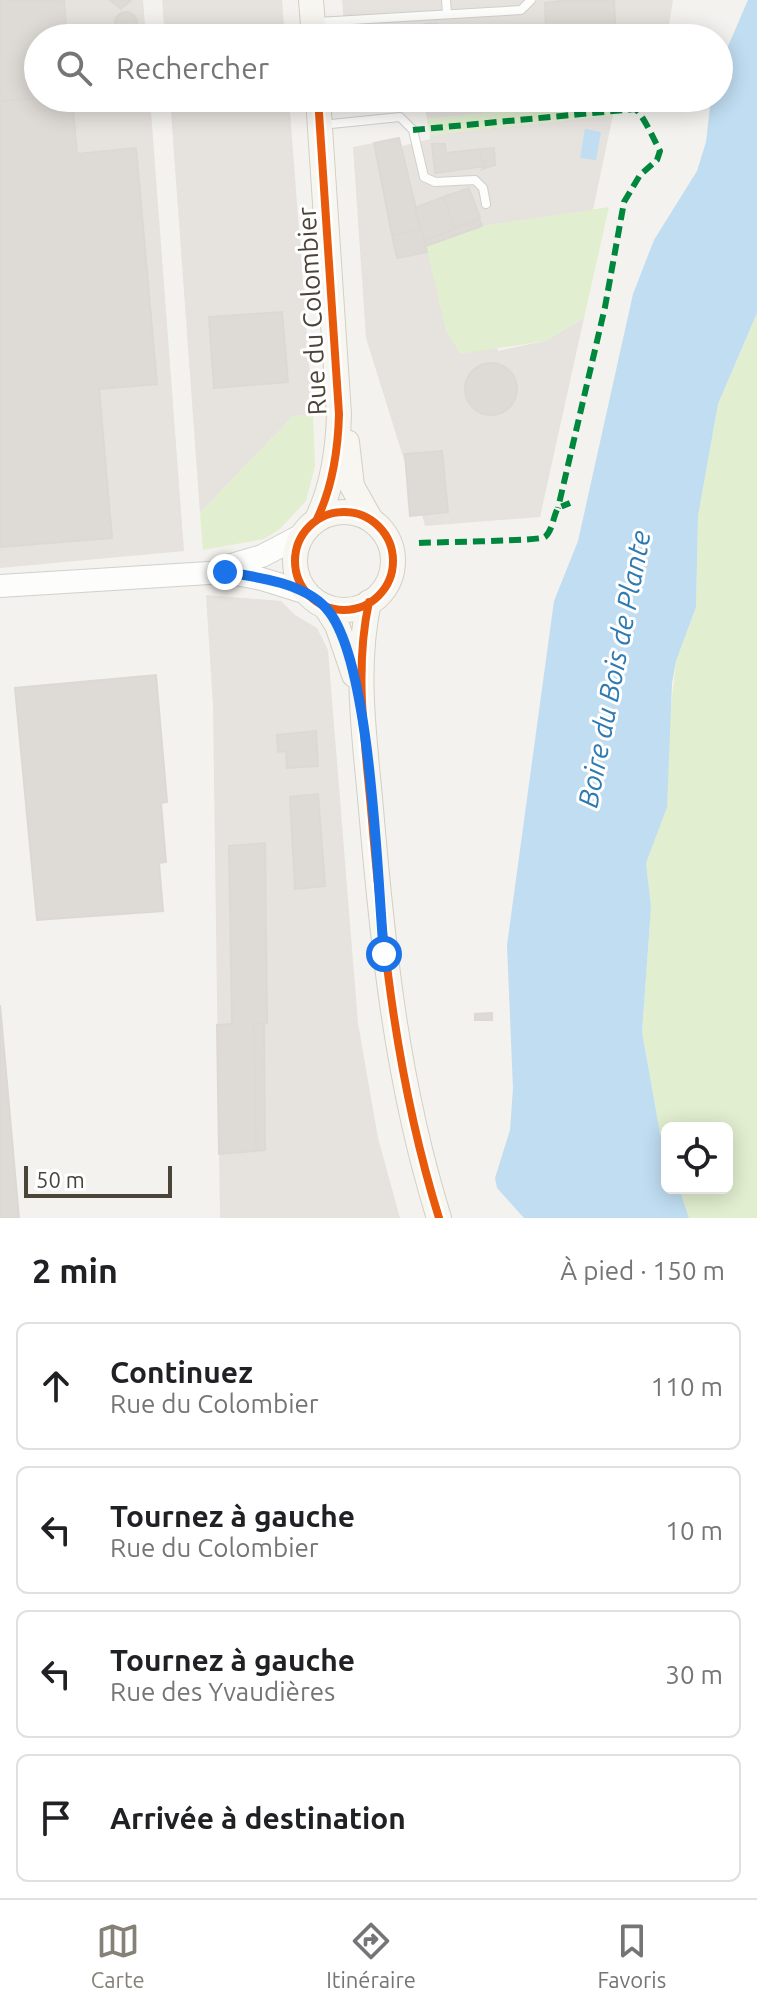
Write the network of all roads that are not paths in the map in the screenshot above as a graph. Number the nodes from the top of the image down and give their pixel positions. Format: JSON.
{"nodes":[{"id":1,"x":327,"y":0,"type":"edge"},
{"id":2,"x":446,"y":0,"type":"edge"},
{"id":3,"x":531,"y":0,"type":"edge"},
{"id":4,"x":447,"y":14,"type":"junction"},
{"id":5,"x":312,"y":15,"type":"edge"},
{"id":6,"x":319,"y":112,"type":"edge"},
{"id":7,"x":320,"y":125,"type":"junction"},
{"id":8,"x":486,"y":204,"type":"dead end"},
{"id":9,"x":338,"y":376,"type":"junction"},
{"id":10,"x":371,"y":520,"type":"junction"},
{"id":11,"x":310,"y":527,"type":"junction"},
{"id":12,"x":204,"y":572,"type":"junction"},
{"id":13,"x":0,"y":586,"type":"edge"},
{"id":14,"x":316,"y":600,"type":"junction"},
{"id":15,"x":369,"y":602,"type":"junction"},
{"id":16,"x":363,"y":717,"type":"junction"},
{"id":17,"x":439,"y":1218,"type":"edge"}],
"edges":[{"from":1,"to":5,"type":"lane"},
{"from":2,"to":4,"type":"lane"},
{"from":3,"to":4,"type":"lane"},
{"from":4,"to":5,"type":"lane"},
{"from":6,"to":7,"type":"main road","name":"Rue du Colombier"},
{"from":7,"to":8,"type":"lane"},
{"from":7,"to":9,"type":"main road","name":"Rue du Colombier"},
{"from":9,"to":10,"type":"main road","name":"Rue du Colombier"},
{"from":9,"to":11,"type":"main road","name":"Rue du Colombier"},
{"from":10,"to":11,"type":"main road"},
{"from":10,"to":15,"type":"main road"},
{"from":11,"to":12,"type":"street"},
{"from":11,"to":14,"type":"main road"},
{"from":12,"to":13,"type":"street"},
{"from":12,"to":14,"type":"street"},
{"from":14,"to":15,"type":"main road"},
{"from":14,"to":16,"type":"main road"},
{"from":15,"to":16,"type":"main road"},
{"from":16,"to":17,"type":"main road"}]}
